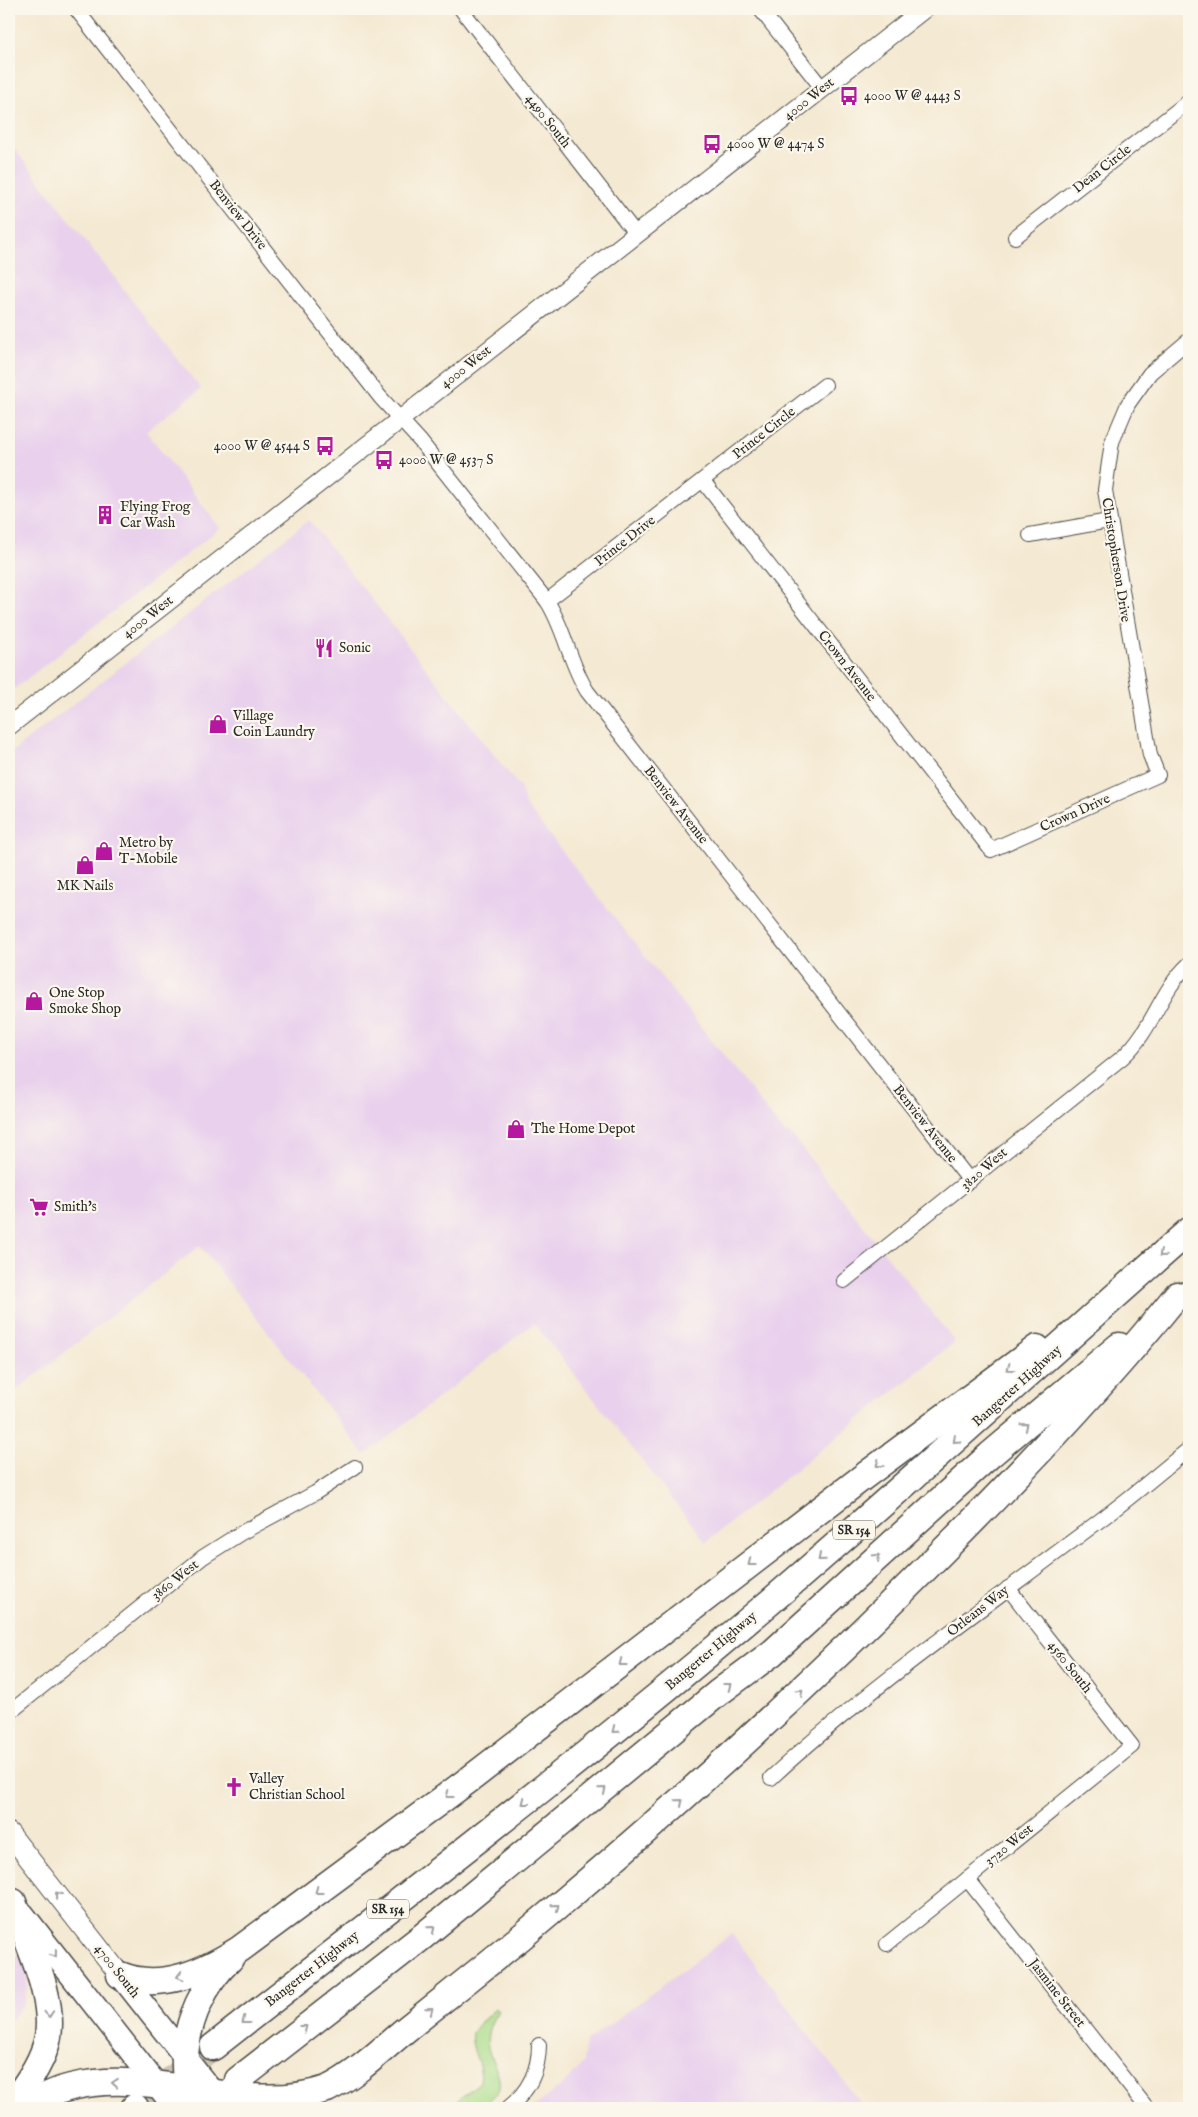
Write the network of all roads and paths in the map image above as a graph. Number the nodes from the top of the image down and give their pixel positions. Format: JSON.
{"nodes":[{"id":1,"x":76,"y":9,"type":"edge"},
{"id":2,"x":461,"y":9,"type":"edge"},
{"id":3,"x":760,"y":9,"type":"edge"},
{"id":4,"x":924,"y":9,"type":"edge"},
{"id":5,"x":822,"y":88,"type":"junction"},
{"id":6,"x":1189,"y":101,"type":"edge"},
{"id":7,"x":636,"y":234,"type":"junction"},
{"id":8,"x":1015,"y":237,"type":"dead end"},
{"id":9,"x":1189,"y":340,"type":"edge"},
{"id":10,"x":825,"y":385,"type":"dead end"},
{"id":11,"x":401,"y":419,"type":"junction"},
{"id":12,"x":703,"y":481,"type":"junction"},
{"id":13,"x":1109,"y":521,"type":"junction"},
{"id":14,"x":1030,"y":534,"type":"dead end"},
{"id":15,"x":547,"y":601,"type":"junction"},
{"id":16,"x":9,"y":726,"type":"edge"},
{"id":17,"x":1158,"y":775,"type":"joint"},
{"id":18,"x":991,"y":850,"type":"joint"},
{"id":19,"x":1189,"y":964,"type":"edge"},
{"id":20,"x":970,"y":1181,"type":"junction"},
{"id":21,"x":1189,"y":1231,"type":"edge"},
{"id":22,"x":1135,"y":1278,"type":"junction"},
{"id":23,"x":844,"y":1281,"type":"dead end"},
{"id":24,"x":1183,"y":1290,"type":"edge"},
{"id":25,"x":1187,"y":1455,"type":"edge"},
{"id":26,"x":355,"y":1467,"type":"dead end"},
{"id":27,"x":1008,"y":1588,"type":"junction"},
{"id":28,"x":9,"y":1713,"type":"edge"},
{"id":29,"x":1132,"y":1746,"type":"joint"},
{"id":30,"x":771,"y":1778,"type":"dead end"},
{"id":31,"x":9,"y":1833,"type":"edge"},
{"id":32,"x":967,"y":1879,"type":"junction"},
{"id":33,"x":11,"y":1899,"type":"edge"},
{"id":34,"x":887,"y":1944,"type":"dead end"},
{"id":35,"x":240,"y":1949,"type":"junction"},
{"id":36,"x":120,"y":1975,"type":"junction"},
{"id":37,"x":392,"y":2040,"type":"junction"},
{"id":38,"x":539,"y":2045,"type":"dead end"},
{"id":39,"x":212,"y":2047,"type":"tunnel mouth"},
{"id":40,"x":185,"y":2058,"type":"junction"},
{"id":41,"x":238,"y":2080,"type":"dead end"},
{"id":42,"x":159,"y":2088,"type":"junction"},
{"id":43,"x":183,"y":2103,"type":"edge"},
{"id":44,"x":221,"y":2103,"type":"edge"},
{"id":45,"x":9,"y":2108,"type":"edge"},
{"id":46,"x":24,"y":2108,"type":"edge"},
{"id":47,"x":328,"y":2108,"type":"edge"},
{"id":48,"x":508,"y":2108,"type":"edge"},
{"id":49,"x":1146,"y":2108,"type":"edge"}],
"edges":[{"from":1,"to":11,"type":"street","name":"Benview Drive"},
{"from":2,"to":7,"type":"street","name":"4490 South"},
{"from":3,"to":5,"type":"street"},
{"from":4,"to":5,"type":"street","name":"4000 West"},
{"from":5,"to":7,"type":"street","name":"4000 West"},
{"from":6,"to":8,"type":"street","name":"Dean Circle"},
{"from":7,"to":11,"type":"street","name":"4000 West"},
{"from":9,"to":13,"type":"street","name":"Christopherson Drive"},
{"from":10,"to":12,"type":"street","name":"Prince Circle"},
{"from":11,"to":15,"type":"street","name":"Benview Avenue"},
{"from":11,"to":16,"type":"street","name":"4000 West"},
{"from":12,"to":15,"type":"street","name":"Prince Drive"},
{"from":12,"to":18,"type":"street","name":"Crown Avenue"},
{"from":13,"to":14,"type":"street"},
{"from":13,"to":17,"type":"street","name":"Christopherson Drive"},
{"from":15,"to":20,"type":"street","name":"Benview Avenue"},
{"from":17,"to":18,"type":"street","name":"Crown Drive"},
{"from":19,"to":20,"type":"street","name":"3820 West"},
{"from":20,"to":23,"type":"street","name":"3820 West"},
{"from":21,"to":22,"type":"highway","name":"Bangerter Highway","number":"SR 154","one_way":true},
{"from":22,"to":35,"type":"highway","one_way":true},
{"from":22,"to":39,"type":"highway","name":"Bangerter Highway","number":"SR 154","one_way":true},
{"from":37,"to":24,"type":"highway","one_way":true},
{"from":41,"to":24,"type":"highway","number":"SR 154","one_way":true},
{"from":25,"to":27,"type":"street","name":"Orleans Way"},
{"from":26,"to":28,"type":"street","name":"3860 West"},
{"from":27,"to":29,"type":"street","name":"4560 South"},
{"from":27,"to":30,"type":"street","name":"Orleans Way"},
{"from":29,"to":32,"type":"street","name":"3720 West"},
{"from":36,"to":31,"type":"main road","name":"4700 South","one_way":true},
{"from":32,"to":34,"type":"street","name":"3720 West"},
{"from":32,"to":49,"type":"street","name":"Jasmine Street"},
{"from":33,"to":42,"type":"main road","one_way":true},
{"from":33,"to":45,"type":"highway","one_way":true},
{"from":35,"to":36,"type":"highway","one_way":true},
{"from":35,"to":40,"type":"highway"},
{"from":36,"to":40,"type":"main road","name":"4700 South"},
{"from":37,"to":44,"type":"highway"},
{"from":37,"to":47,"type":"highway"},
{"from":38,"to":48,"type":"street"},
{"from":40,"to":43,"type":"highway"},
{"from":40,"to":44,"type":"main road","name":"4700 South"},
{"from":42,"to":43,"type":"highway"},
{"from":42,"to":46,"type":"highway","one_way":true},
{"from":43,"to":44,"type":"highway"}]}
